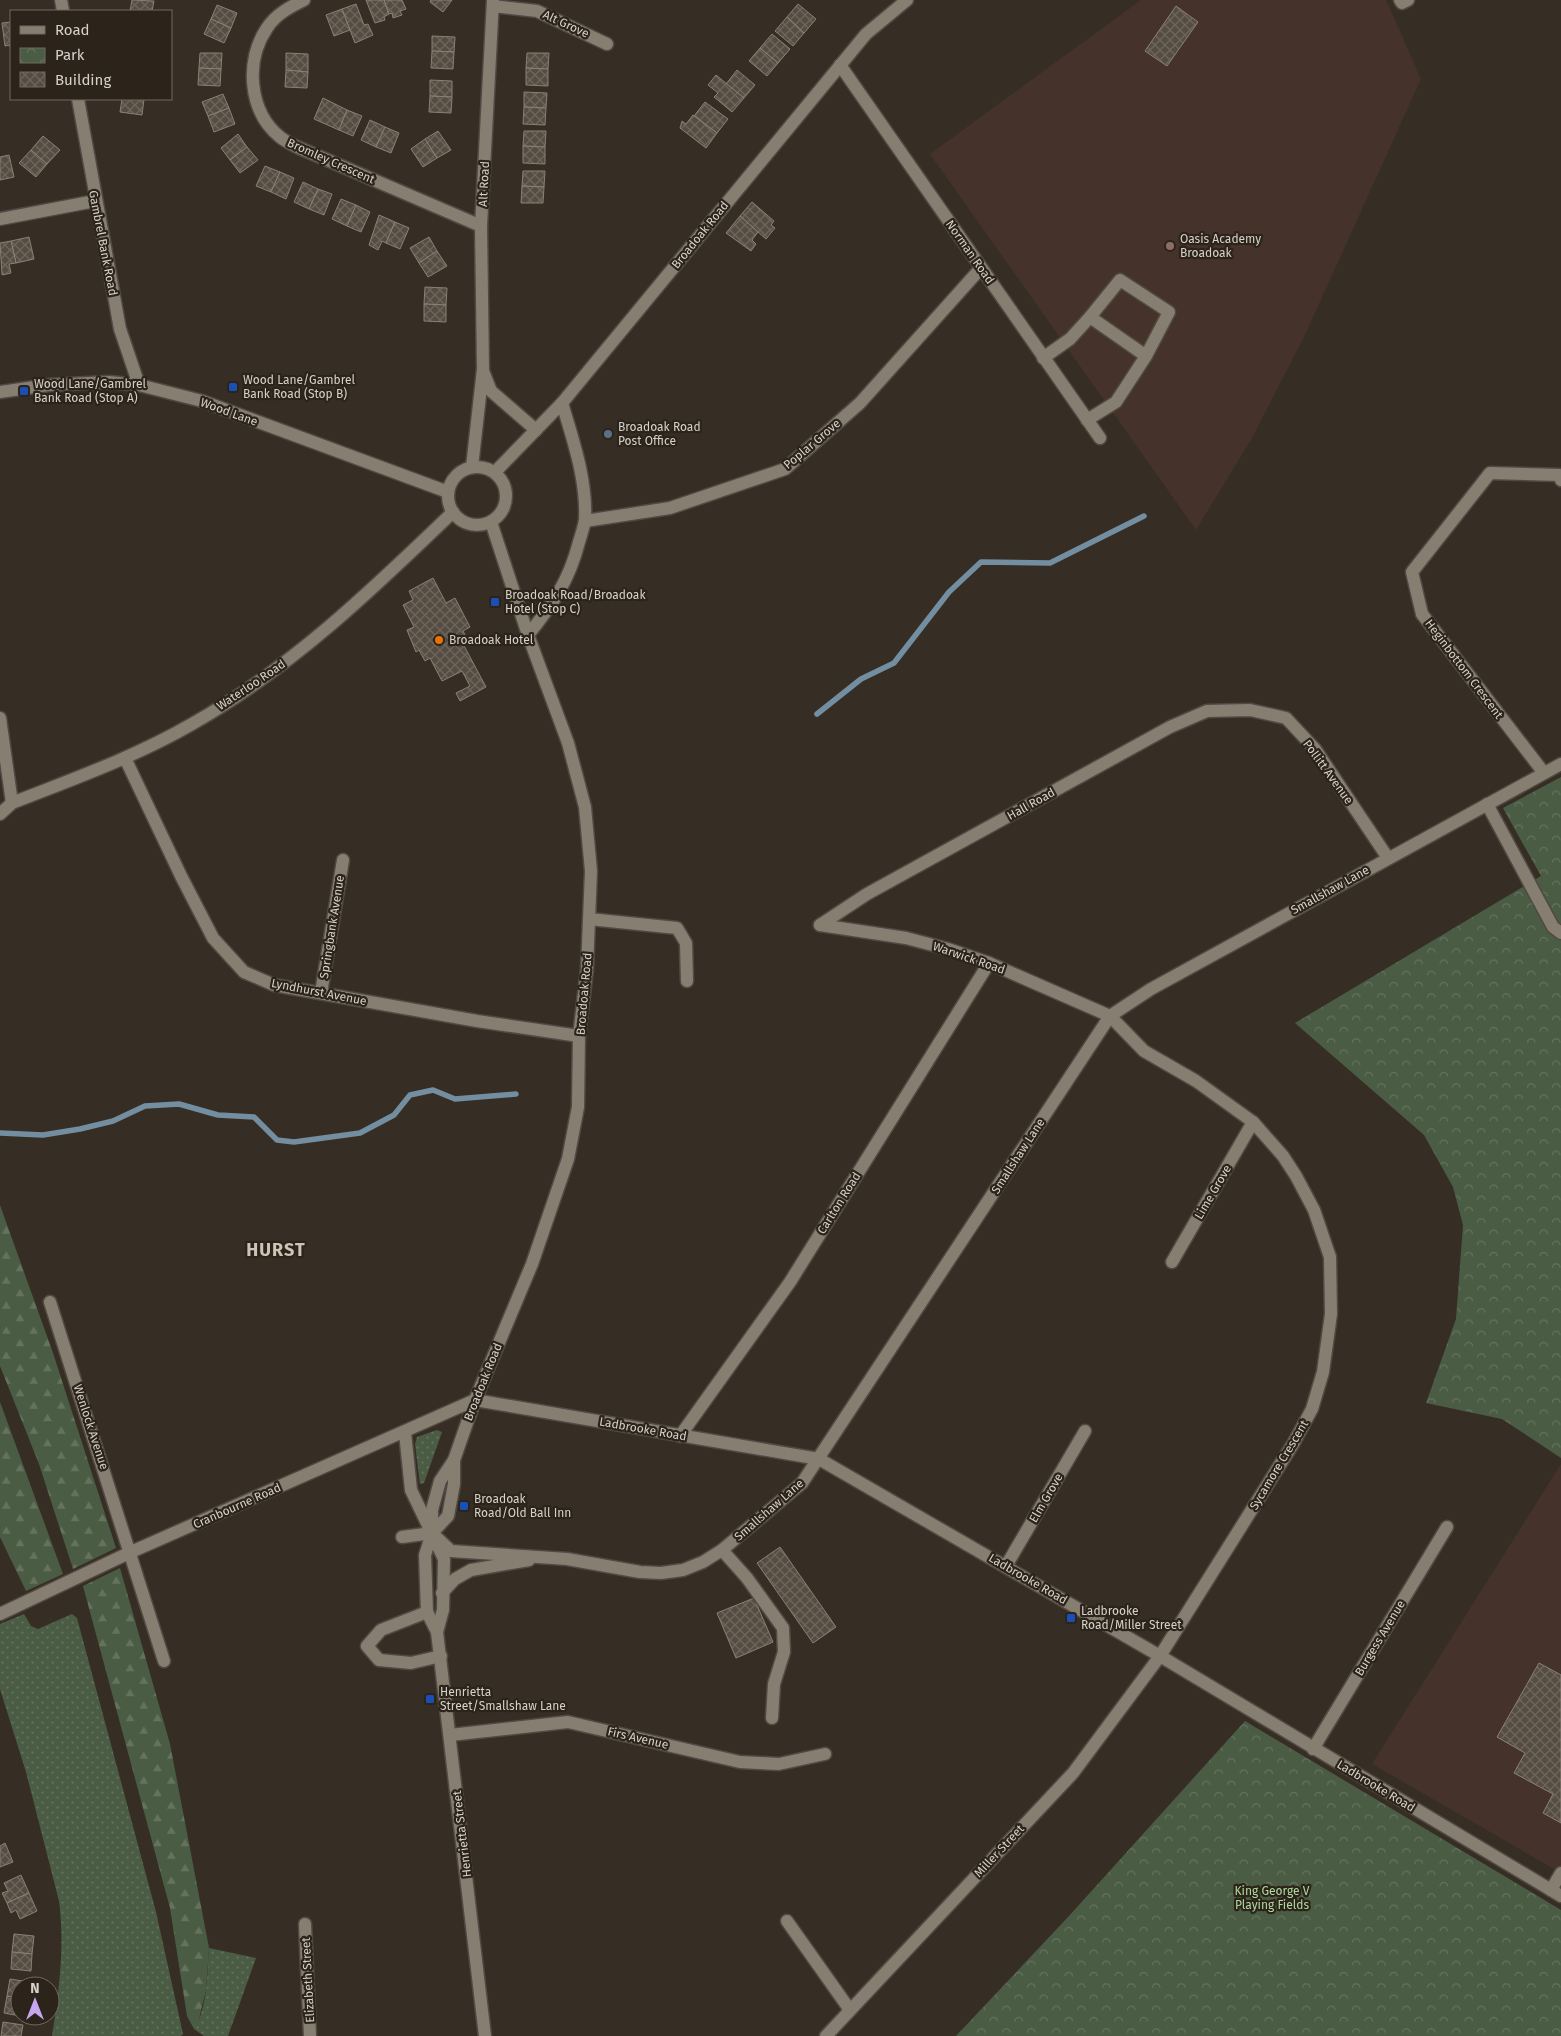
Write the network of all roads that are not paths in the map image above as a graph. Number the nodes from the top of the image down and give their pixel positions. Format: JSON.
{"nodes":[{"id":1,"x":304,"y":0,"type":"edge"},
{"id":2,"x":907,"y":0,"type":"edge"},
{"id":3,"x":1400,"y":0,"type":"edge"},
{"id":4,"x":1408,"y":0,"type":"edge"},
{"id":5,"x":493,"y":3,"type":"edge"},
{"id":6,"x":607,"y":44,"type":"dead end"},
{"id":7,"x":840,"y":66,"type":"junction"},
{"id":8,"x":78,"y":100,"type":"edge"},
{"id":9,"x":95,"y":201,"type":"junction"},
{"id":10,"x":0,"y":219,"type":"edge"},
{"id":11,"x":481,"y":226,"type":"junction"},
{"id":12,"x":981,"y":268,"type":"junction"},
{"id":13,"x":1090,"y":317,"type":"junction"},
{"id":14,"x":1146,"y":356,"type":"junction"},
{"id":15,"x":1044,"y":358,"type":"junction"},
{"id":16,"x":483,"y":369,"type":"junction"},
{"id":17,"x":139,"y":385,"type":"junction"},
{"id":18,"x":0,"y":392,"type":"edge"},
{"id":19,"x":562,"y":403,"type":"junction"},
{"id":20,"x":1087,"y":420,"type":"junction"},
{"id":21,"x":536,"y":430,"type":"junction"},
{"id":22,"x":1100,"y":438,"type":"dead end"},
{"id":23,"x":472,"y":467,"type":"junction"},
{"id":24,"x":496,"y":472,"type":"junction"},
{"id":25,"x":1561,"y":480,"type":"edge"},
{"id":26,"x":448,"y":492,"type":"junction"},
{"id":27,"x":452,"y":512,"type":"junction"},
{"id":28,"x":585,"y":521,"type":"junction"},
{"id":29,"x":491,"y":522,"type":"junction"},
{"id":30,"x":528,"y":635,"type":"junction"},
{"id":31,"x":1250,"y":710,"type":"joint"},
{"id":32,"x":0,"y":718,"type":"edge"},
{"id":33,"x":125,"y":758,"type":"junction"},
{"id":34,"x":1561,"y":764,"type":"edge"},
{"id":35,"x":1544,"y":773,"type":"junction"},
{"id":36,"x":12,"y":803,"type":"junction"},
{"id":37,"x":1488,"y":804,"type":"junction"},
{"id":38,"x":0,"y":814,"type":"edge"},
{"id":39,"x":1388,"y":858,"type":"junction"},
{"id":40,"x":343,"y":860,"type":"dead end"},
{"id":41,"x":589,"y":919,"type":"junction"},
{"id":42,"x":820,"y":925,"type":"joint"},
{"id":43,"x":1561,"y":933,"type":"edge"},
{"id":44,"x":989,"y":963,"type":"junction"},
{"id":45,"x":687,"y":981,"type":"dead end"},
{"id":46,"x":320,"y":993,"type":"junction"},
{"id":47,"x":1110,"y":1016,"type":"junction"},
{"id":48,"x":579,"y":1036,"type":"junction"},
{"id":49,"x":1253,"y":1122,"type":"junction"},
{"id":50,"x":1172,"y":1262,"type":"dead end"},
{"id":51,"x":50,"y":1302,"type":"dead end"},
{"id":52,"x":476,"y":1400,"type":"junction"},
{"id":53,"x":1085,"y":1430,"type":"dead end"},
{"id":54,"x":405,"y":1433,"type":"junction"},
{"id":55,"x":680,"y":1436,"type":"junction"},
{"id":56,"x":819,"y":1459,"type":"junction"},
{"id":57,"x":1447,"y":1527,"type":"dead end"},
{"id":58,"x":432,"y":1533,"type":"junction"},
{"id":59,"x":402,"y":1536,"type":"dead end"},
{"id":60,"x":722,"y":1550,"type":"junction"},
{"id":61,"x":127,"y":1555,"type":"junction"},
{"id":62,"x":541,"y":1557,"type":"junction"},
{"id":63,"x":1006,"y":1566,"type":"junction"},
{"id":64,"x":443,"y":1593,"type":"junction"},
{"id":65,"x":426,"y":1594,"type":"junction"},
{"id":66,"x":427,"y":1612,"type":"junction"},
{"id":67,"x":0,"y":1614,"type":"edge"},
{"id":68,"x":437,"y":1632,"type":"junction"},
{"id":69,"x":440,"y":1656,"type":"junction"},
{"id":70,"x":1160,"y":1656,"type":"junction"},
{"id":71,"x":164,"y":1661,"type":"dead end"},
{"id":72,"x":772,"y":1718,"type":"dead end"},
{"id":73,"x":450,"y":1735,"type":"junction"},
{"id":74,"x":1313,"y":1748,"type":"junction"},
{"id":75,"x":825,"y":1754,"type":"dead end"},
{"id":76,"x":1561,"y":1873,"type":"edge"},
{"id":77,"x":1556,"y":1893,"type":"edge"},
{"id":78,"x":787,"y":1921,"type":"dead end"},
{"id":79,"x":305,"y":1924,"type":"dead end"},
{"id":80,"x":850,"y":2010,"type":"junction"},
{"id":81,"x":310,"y":2036,"type":"edge"},
{"id":82,"x":486,"y":2036,"type":"edge"},
{"id":83,"x":826,"y":2036,"type":"edge"}],
"edges":[{"from":1,"to":11,"type":"street","name":"Bromley Crescent"},
{"from":2,"to":7,"type":"street","name":"Broadoak Road"},
{"from":3,"to":4,"type":"street"},
{"from":5,"to":6,"type":"street","name":"Alt Grove"},
{"from":5,"to":11,"type":"street","name":"Alt Road"},
{"from":7,"to":12,"type":"street","name":"Norman Road"},
{"from":7,"to":19,"type":"street","name":"Broadoak Road"},
{"from":8,"to":9,"type":"street","name":"Gambrel Bank Road"},
{"from":9,"to":10,"type":"street"},
{"from":9,"to":17,"type":"street","name":"Gambrel Bank Road"},
{"from":11,"to":16,"type":"street","name":"Alt Road"},
{"from":12,"to":15,"type":"street","name":"Norman Road"},
{"from":12,"to":28,"type":"street","name":"Poplar Grove"},
{"from":13,"to":14,"type":"street"},
{"from":13,"to":14,"type":"street"},
{"from":13,"to":15,"type":"street"},
{"from":14,"to":20,"type":"street"},
{"from":15,"to":20,"type":"street","name":"Norman Road"},
{"from":16,"to":21,"type":"street","name":"Alt Road"},
{"from":16,"to":23,"type":"street","name":"Alt Road"},
{"from":17,"to":18,"type":"street","name":"Wood Lane"},
{"from":17,"to":26,"type":"street","name":"Wood Lane"},
{"from":19,"to":21,"type":"street","name":"Broadoak Road"},
{"from":19,"to":28,"type":"street"},
{"from":20,"to":22,"type":"street","name":"Norman Road"},
{"from":21,"to":24,"type":"street","name":"Broadoak Road"},
{"from":23,"to":24,"type":"street"},
{"from":23,"to":26,"type":"street"},
{"from":24,"to":29,"type":"street"},
{"from":25,"to":35,"type":"street","name":"Heginbottom Crescent"},
{"from":26,"to":27,"type":"street"},
{"from":27,"to":29,"type":"street"},
{"from":27,"to":33,"type":"street","name":"Waterloo Road"},
{"from":28,"to":30,"type":"street"},
{"from":29,"to":30,"type":"street","name":"Broadoak Road"},
{"from":30,"to":41,"type":"street","name":"Broadoak Road"},
{"from":31,"to":39,"type":"street","name":"Pollitt Avenue"},
{"from":31,"to":42,"type":"street","name":"Hall Road"},
{"from":32,"to":36,"type":"street"},
{"from":33,"to":36,"type":"street","name":"Waterloo Road"},
{"from":33,"to":46,"type":"street","name":"Lyndhurst Avenue"},
{"from":34,"to":35,"type":"street","name":"Smallshaw Lane"},
{"from":35,"to":37,"type":"street","name":"Smallshaw Lane"},
{"from":36,"to":38,"type":"street"},
{"from":37,"to":39,"type":"street","name":"Smallshaw Lane"},
{"from":37,"to":43,"type":"street"},
{"from":39,"to":47,"type":"street","name":"Smallshaw Lane"},
{"from":40,"to":46,"type":"street","name":"Springbank Avenue"},
{"from":41,"to":45,"type":"street"},
{"from":41,"to":48,"type":"street","name":"Broadoak Road"},
{"from":42,"to":44,"type":"street","name":"Warwick Road"},
{"from":44,"to":47,"type":"street","name":"Warwick Road"},
{"from":44,"to":55,"type":"street","name":"Carlton Road"},
{"from":46,"to":48,"type":"street","name":"Lyndhurst Avenue"},
{"from":47,"to":49,"type":"street","name":"Sycamore Crescent"},
{"from":47,"to":56,"type":"street","name":"Smallshaw Lane"},
{"from":48,"to":52,"type":"street","name":"Broadoak Road"},
{"from":49,"to":50,"type":"street","name":"Lime Grove"},
{"from":49,"to":70,"type":"street","name":"Sycamore Crescent"},
{"from":51,"to":61,"type":"street","name":"Wenlock Avenue"},
{"from":52,"to":54,"type":"street","name":"Cranbourne Road"},
{"from":52,"to":55,"type":"street","name":"Ladbrooke Road"},
{"from":52,"to":58,"type":"street","name":"Broadoak Road"},
{"from":53,"to":63,"type":"street","name":"Elm Grove"},
{"from":54,"to":58,"type":"street"},
{"from":54,"to":61,"type":"street","name":"Cranbourne Road"},
{"from":55,"to":56,"type":"street","name":"Ladbrooke Road"},
{"from":56,"to":60,"type":"street","name":"Smallshaw Lane"},
{"from":56,"to":63,"type":"street","name":"Ladbrooke Road"},
{"from":57,"to":74,"type":"street","name":"Burgess Avenue"},
{"from":58,"to":59,"type":"street"},
{"from":58,"to":62,"type":"street","name":"Smallshaw Lane"},
{"from":58,"to":64,"type":"street","name":"Henrietta Street"},
{"from":58,"to":65,"type":"street","name":"Henrietta Street"},
{"from":60,"to":62,"type":"street","name":"Smallshaw Lane"},
{"from":60,"to":72,"type":"street"},
{"from":61,"to":67,"type":"street","name":"Cranbourne Road"},
{"from":61,"to":71,"type":"street","name":"Wenlock Avenue"},
{"from":62,"to":64,"type":"street","name":"Smallshaw Lane"},
{"from":63,"to":70,"type":"street","name":"Ladbrooke Road"},
{"from":64,"to":65,"type":"street"},
{"from":64,"to":68,"type":"street","name":"Henrietta Street"},
{"from":65,"to":66,"type":"street","name":"Henrietta Street"},
{"from":66,"to":68,"type":"street","name":"Henrietta Street"},
{"from":66,"to":69,"type":"street"},
{"from":68,"to":69,"type":"street","name":"Henrietta Street"},
{"from":69,"to":73,"type":"street","name":"Henrietta Street"},
{"from":70,"to":74,"type":"street","name":"Ladbrooke Road"},
{"from":70,"to":80,"type":"street","name":"Miller Street"},
{"from":73,"to":75,"type":"street","name":"Firs Avenue"},
{"from":73,"to":82,"type":"street","name":"Henrietta Street"},
{"from":74,"to":77,"type":"street","name":"Ladbrooke Road"},
{"from":76,"to":77,"type":"street"},
{"from":78,"to":80,"type":"street"},
{"from":79,"to":81,"type":"street","name":"Elizabeth Street"},
{"from":80,"to":83,"type":"street","name":"Miller Street"}]}
